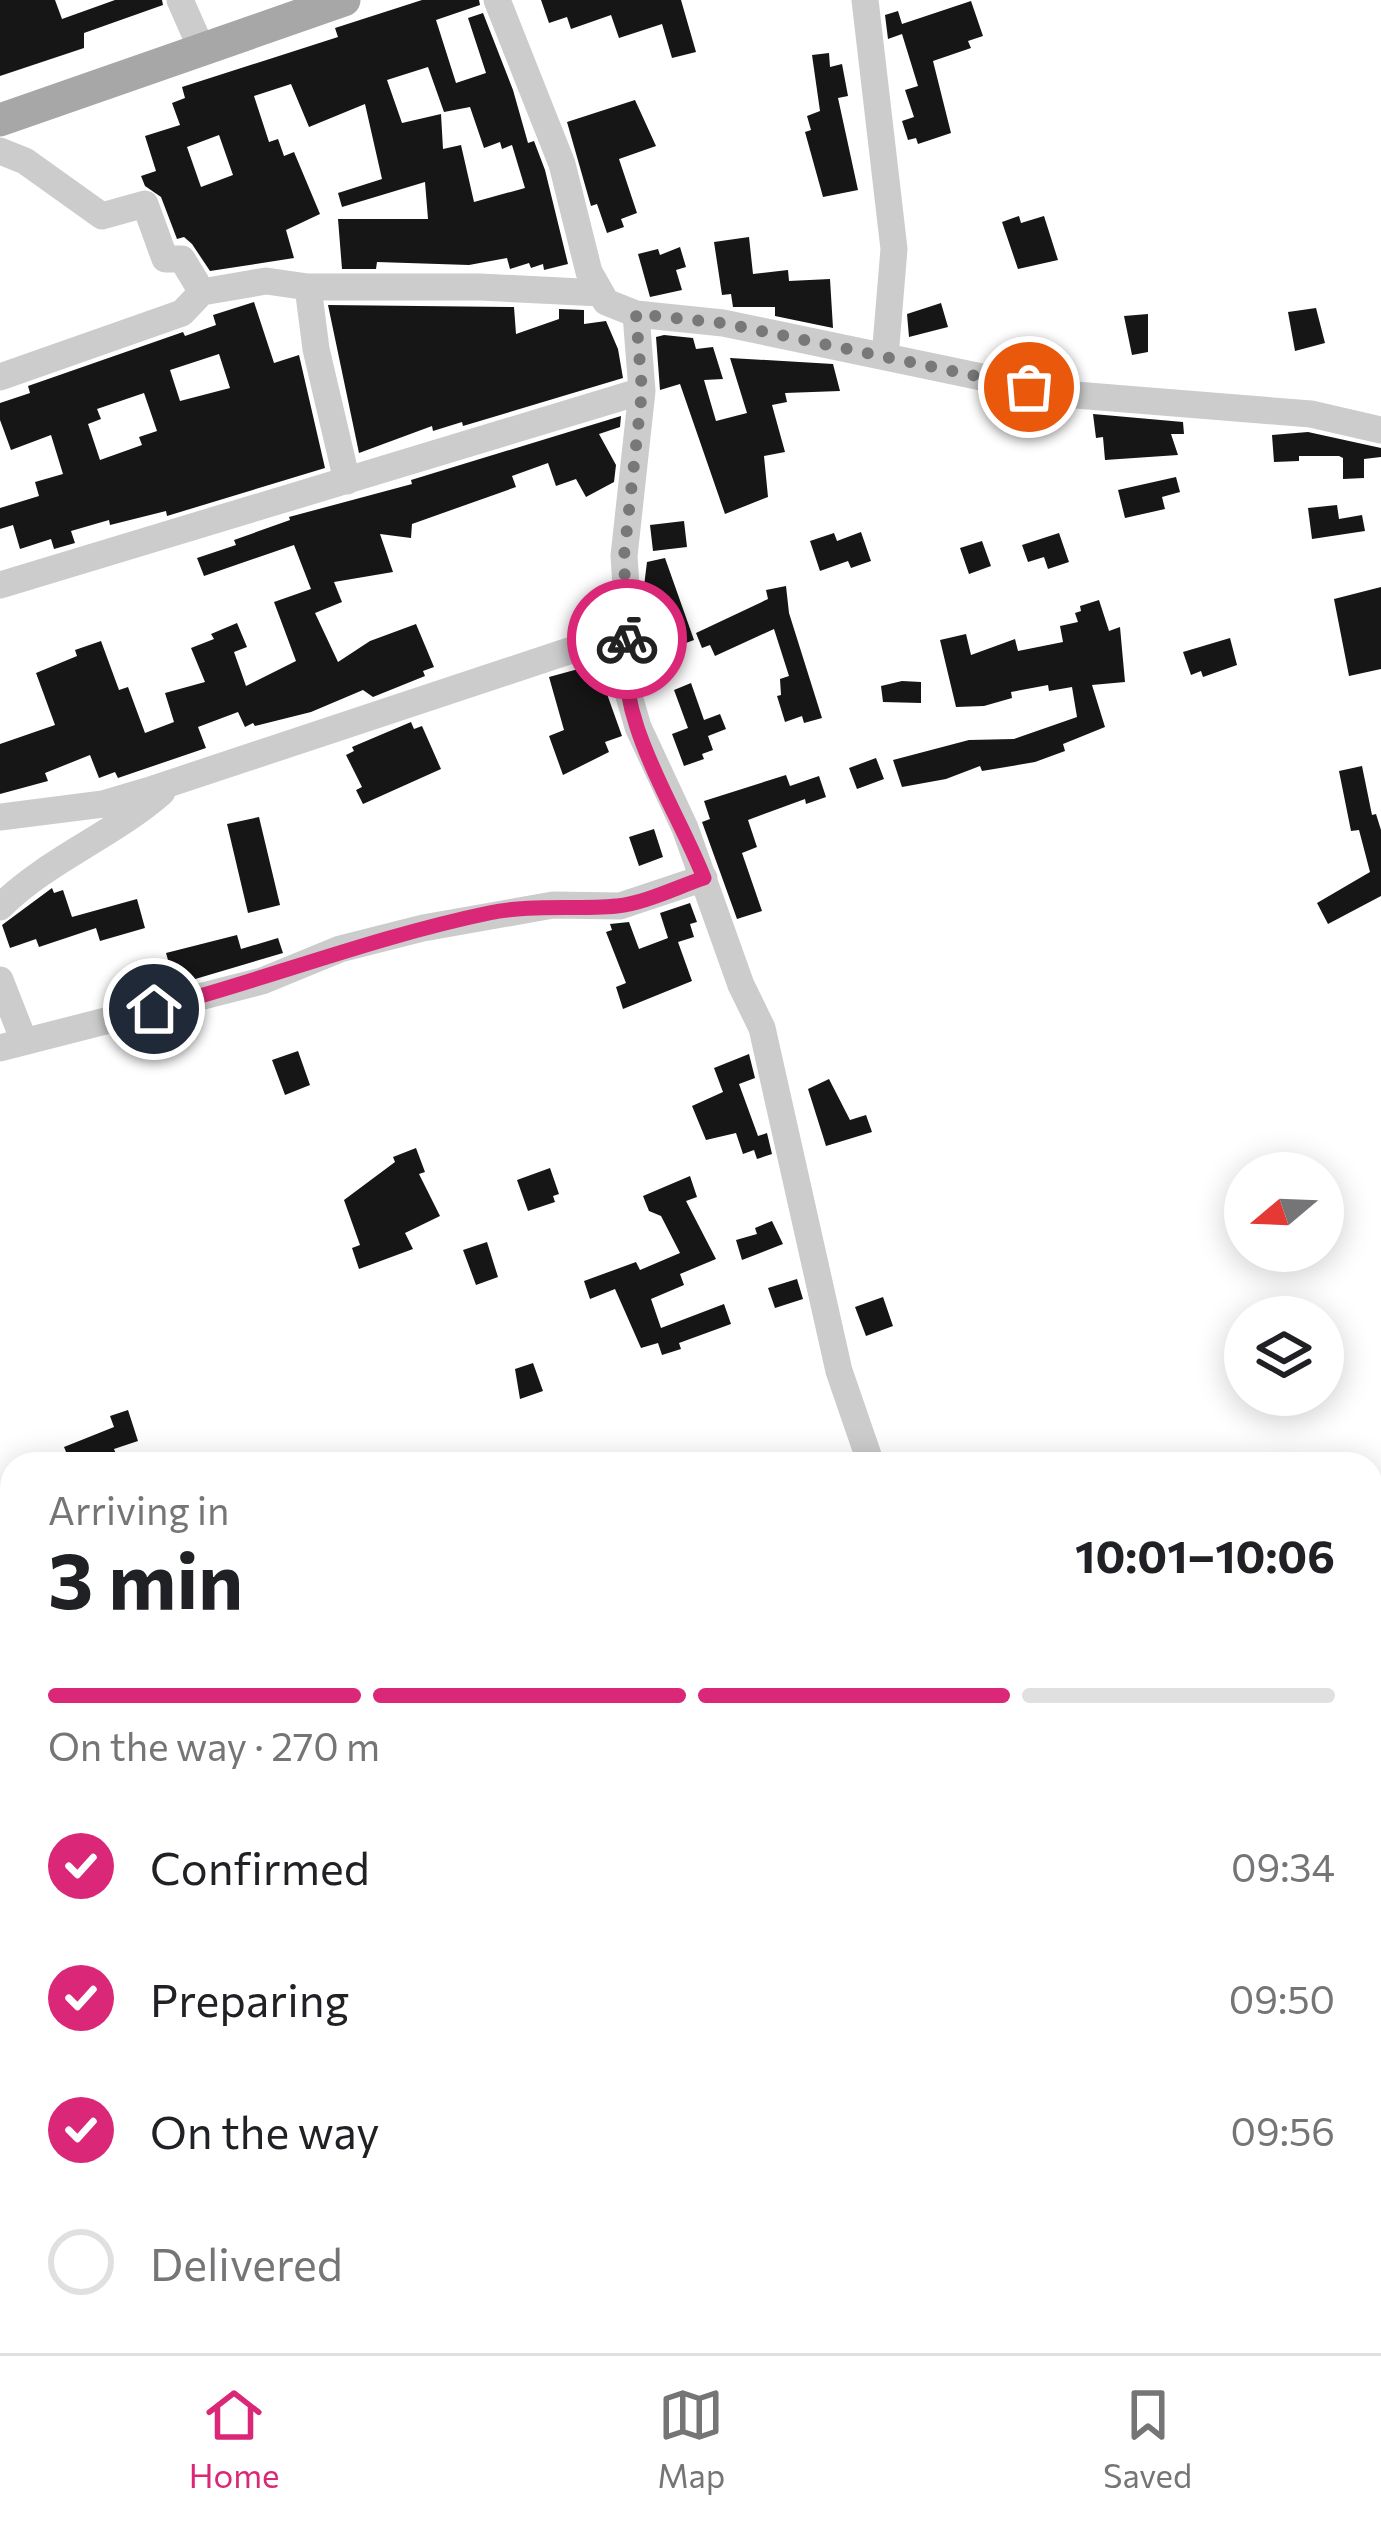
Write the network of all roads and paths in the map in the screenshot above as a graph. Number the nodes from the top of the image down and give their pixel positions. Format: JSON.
{"nodes":[{"id":1,"x":180,"y":0,"type":"edge"},
{"id":2,"x":344,"y":0,"type":"edge"},
{"id":3,"x":497,"y":0,"type":"edge"},
{"id":4,"x":865,"y":0,"type":"edge"},
{"id":5,"x":294,"y":8,"type":"edge"},
{"id":6,"x":202,"y":50,"type":"junction"},
{"id":7,"x":0,"y":120,"type":"edge"},
{"id":8,"x":0,"y":152,"type":"edge"},
{"id":9,"x":308,"y":286,"type":"junction"},
{"id":10,"x":202,"y":292,"type":"junction"},
{"id":11,"x":601,"y":293,"type":"junction"},
{"id":12,"x":636,"y":314,"type":"junction"},
{"id":13,"x":885,"y":357,"type":"junction"},
{"id":14,"x":0,"y":377,"type":"edge"},
{"id":15,"x":642,"y":391,"type":"junction"},
{"id":16,"x":1381,"y":430,"type":"edge"},
{"id":17,"x":347,"y":481,"type":"junction"},
{"id":18,"x":0,"y":585,"type":"edge"},
{"id":19,"x":628,"y":631,"type":"junction"},
{"id":20,"x":173,"y":782,"type":"junction"},
{"id":21,"x":0,"y":817,"type":"edge"},
{"id":22,"x":704,"y":878,"type":"junction"},
{"id":23,"x":0,"y":907,"type":"edge"},
{"id":24,"x":0,"y":980,"type":"edge"},
{"id":25,"x":12,"y":1044,"type":"edge"},
{"id":26,"x":868,"y":1452,"type":"edge"}],
"edges":[{"from":1,"to":6,"type":"street"},
{"from":2,"to":5,"type":"main road"},
{"from":3,"to":11,"type":"street"},
{"from":4,"to":13,"type":"street"},
{"from":5,"to":6,"type":"main road"},
{"from":6,"to":7,"type":"main road"},
{"from":8,"to":10,"type":"street"},
{"from":9,"to":10,"type":"street"},
{"from":9,"to":11,"type":"street"},
{"from":9,"to":17,"type":"street"},
{"from":10,"to":14,"type":"street"},
{"from":11,"to":12,"type":"street"},
{"from":12,"to":13,"type":"street"},
{"from":12,"to":15,"type":"street"},
{"from":13,"to":16,"type":"street"},
{"from":15,"to":17,"type":"street"},
{"from":15,"to":19,"type":"street"},
{"from":17,"to":18,"type":"street"},
{"from":19,"to":20,"type":"street"},
{"from":19,"to":22,"type":"street"},
{"from":20,"to":21,"type":"street"},
{"from":20,"to":23,"type":"street"},
{"from":22,"to":25,"type":"street"},
{"from":22,"to":26,"type":"street"},
{"from":24,"to":25,"type":"street"}]}
